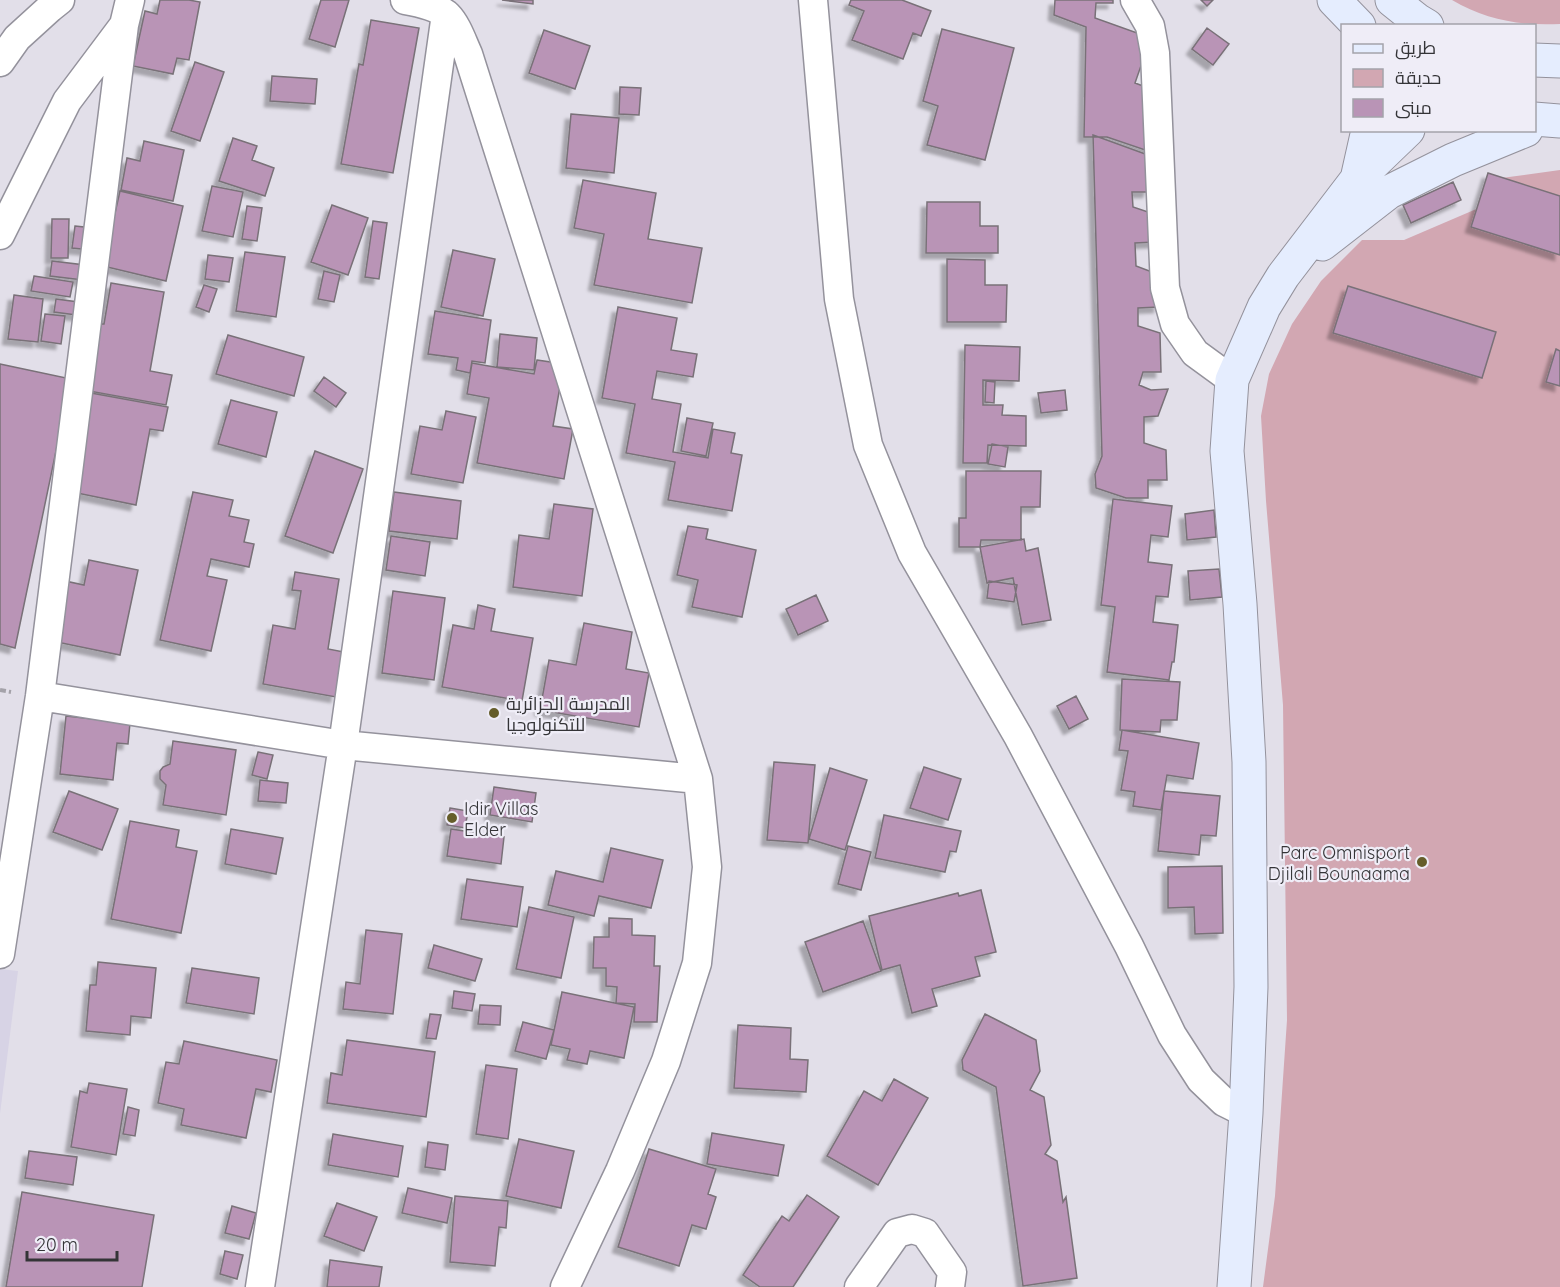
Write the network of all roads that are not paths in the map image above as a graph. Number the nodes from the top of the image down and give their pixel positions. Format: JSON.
{"nodes":[{"id":1,"x":60,"y":0,"type":"edge"},
{"id":2,"x":405,"y":0,"type":"edge"},
{"id":3,"x":813,"y":0,"type":"edge"},
{"id":4,"x":1135,"y":0,"type":"edge"},
{"id":5,"x":1334,"y":0,"type":"edge"},
{"id":6,"x":1392,"y":0,"type":"edge"},
{"id":7,"x":127,"y":13,"type":"edge"},
{"id":8,"x":446,"y":14,"type":"junction"},
{"id":9,"x":1357,"y":24,"type":"edge"},
{"id":10,"x":1424,"y":24,"type":"edge"},
{"id":11,"x":1536,"y":60,"type":"edge"},
{"id":12,"x":1560,"y":61,"type":"edge"},
{"id":13,"x":0,"y":62,"type":"edge"},
{"id":14,"x":1368,"y":132,"type":"edge"},
{"id":15,"x":1406,"y":132,"type":"edge"},
{"id":16,"x":1519,"y":132,"type":"edge"},
{"id":17,"x":1357,"y":179,"type":"junction"},
{"id":18,"x":0,"y":235,"type":"edge"},
{"id":19,"x":1283,"y":276,"type":"junction"},
{"id":20,"x":1232,"y":380,"type":"junction"},
{"id":21,"x":40,"y":696,"type":"junction"},
{"id":22,"x":343,"y":745,"type":"junction"},
{"id":23,"x":698,"y":779,"type":"junction"},
{"id":24,"x":0,"y":954,"type":"edge"},
{"id":25,"x":1246,"y":1113,"type":"junction"},
{"id":26,"x":260,"y":1287,"type":"edge"},
{"id":27,"x":565,"y":1287,"type":"edge"},
{"id":28,"x":859,"y":1287,"type":"edge"},
{"id":29,"x":950,"y":1287,"type":"edge"},
{"id":30,"x":1234,"y":1287,"type":"edge"}],
"edges":[{"from":1,"to":13,"type":"street"},
{"from":2,"to":8,"type":"street"},
{"from":3,"to":25,"type":"street"},
{"from":4,"to":20,"type":"street"},
{"from":5,"to":9,"type":"street"},
{"from":6,"to":10,"type":"street"},
{"from":7,"to":18,"type":"street"},
{"from":7,"to":21,"type":"street"},
{"from":8,"to":22,"type":"street"},
{"from":8,"to":23,"type":"street"},
{"from":11,"to":12,"type":"street"},
{"from":14,"to":17,"type":"street"},
{"from":15,"to":17,"type":"street"},
{"from":16,"to":19,"type":"street"},
{"from":17,"to":19,"type":"street"},
{"from":19,"to":20,"type":"street"},
{"from":20,"to":25,"type":"street"},
{"from":21,"to":22,"type":"street"},
{"from":21,"to":24,"type":"street"},
{"from":22,"to":23,"type":"street"},
{"from":22,"to":26,"type":"street"},
{"from":23,"to":27,"type":"street"},
{"from":25,"to":30,"type":"street"},
{"from":28,"to":29,"type":"street"}]}
